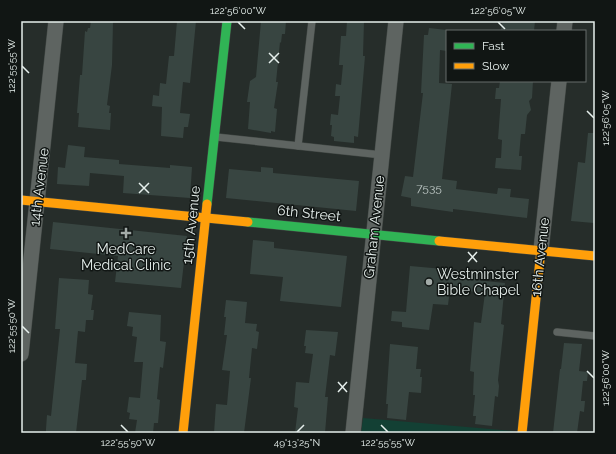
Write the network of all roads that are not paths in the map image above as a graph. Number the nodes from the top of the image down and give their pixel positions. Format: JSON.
{"nodes":[{"id":1,"x":56,"y":21,"type":"edge"},
{"id":2,"x":227,"y":21,"type":"edge"},
{"id":3,"x":312,"y":21,"type":"edge"},
{"id":4,"x":396,"y":21,"type":"edge"},
{"id":5,"x":559,"y":82,"type":"edge"},
{"id":6,"x":216,"y":137,"type":"junction"},
{"id":7,"x":298,"y":146,"type":"junction"},
{"id":8,"x":382,"y":155,"type":"junction"},
{"id":9,"x":21,"y":200,"type":"edge"},
{"id":10,"x":37,"y":201,"type":"junction"},
{"id":11,"x":206,"y":217,"type":"junction"},
{"id":12,"x":374,"y":233,"type":"junction"},
{"id":13,"x":541,"y":250,"type":"junction"},
{"id":14,"x":595,"y":256,"type":"edge"},
{"id":15,"x":557,"y":332,"type":"dead end"},
{"id":16,"x":595,"y":336,"type":"edge"},
{"id":17,"x":21,"y":354,"type":"edge"},
{"id":18,"x":183,"y":433,"type":"edge"},
{"id":19,"x":353,"y":433,"type":"edge"},
{"id":20,"x":522,"y":433,"type":"edge"}],
"edges":[{"from":1,"to":10,"type":"street","name":"14th Avenue"},
{"from":2,"to":6,"type":"street","name":"15th Avenue"},
{"from":3,"to":7,"type":"lane"},
{"from":4,"to":8,"type":"street","name":"Graham Avenue"},
{"from":5,"to":13,"type":"street","name":"16th Avenue"},
{"from":6,"to":7,"type":"lane"},
{"from":6,"to":11,"type":"street","name":"15th Avenue"},
{"from":7,"to":8,"type":"lane"},
{"from":8,"to":12,"type":"street","name":"Graham Avenue"},
{"from":9,"to":10,"type":"street","name":"6th Street"},
{"from":10,"to":11,"type":"street","name":"6th Street"},
{"from":10,"to":17,"type":"street","name":"14th Avenue"},
{"from":11,"to":12,"type":"street","name":"6th Street"},
{"from":11,"to":18,"type":"street","name":"15th Avenue"},
{"from":12,"to":13,"type":"street","name":"6th Street"},
{"from":12,"to":19,"type":"street","name":"Graham Avenue"},
{"from":13,"to":14,"type":"street","name":"6th Street"},
{"from":13,"to":20,"type":"street","name":"16th Avenue"},
{"from":15,"to":16,"type":"lane"}]}
